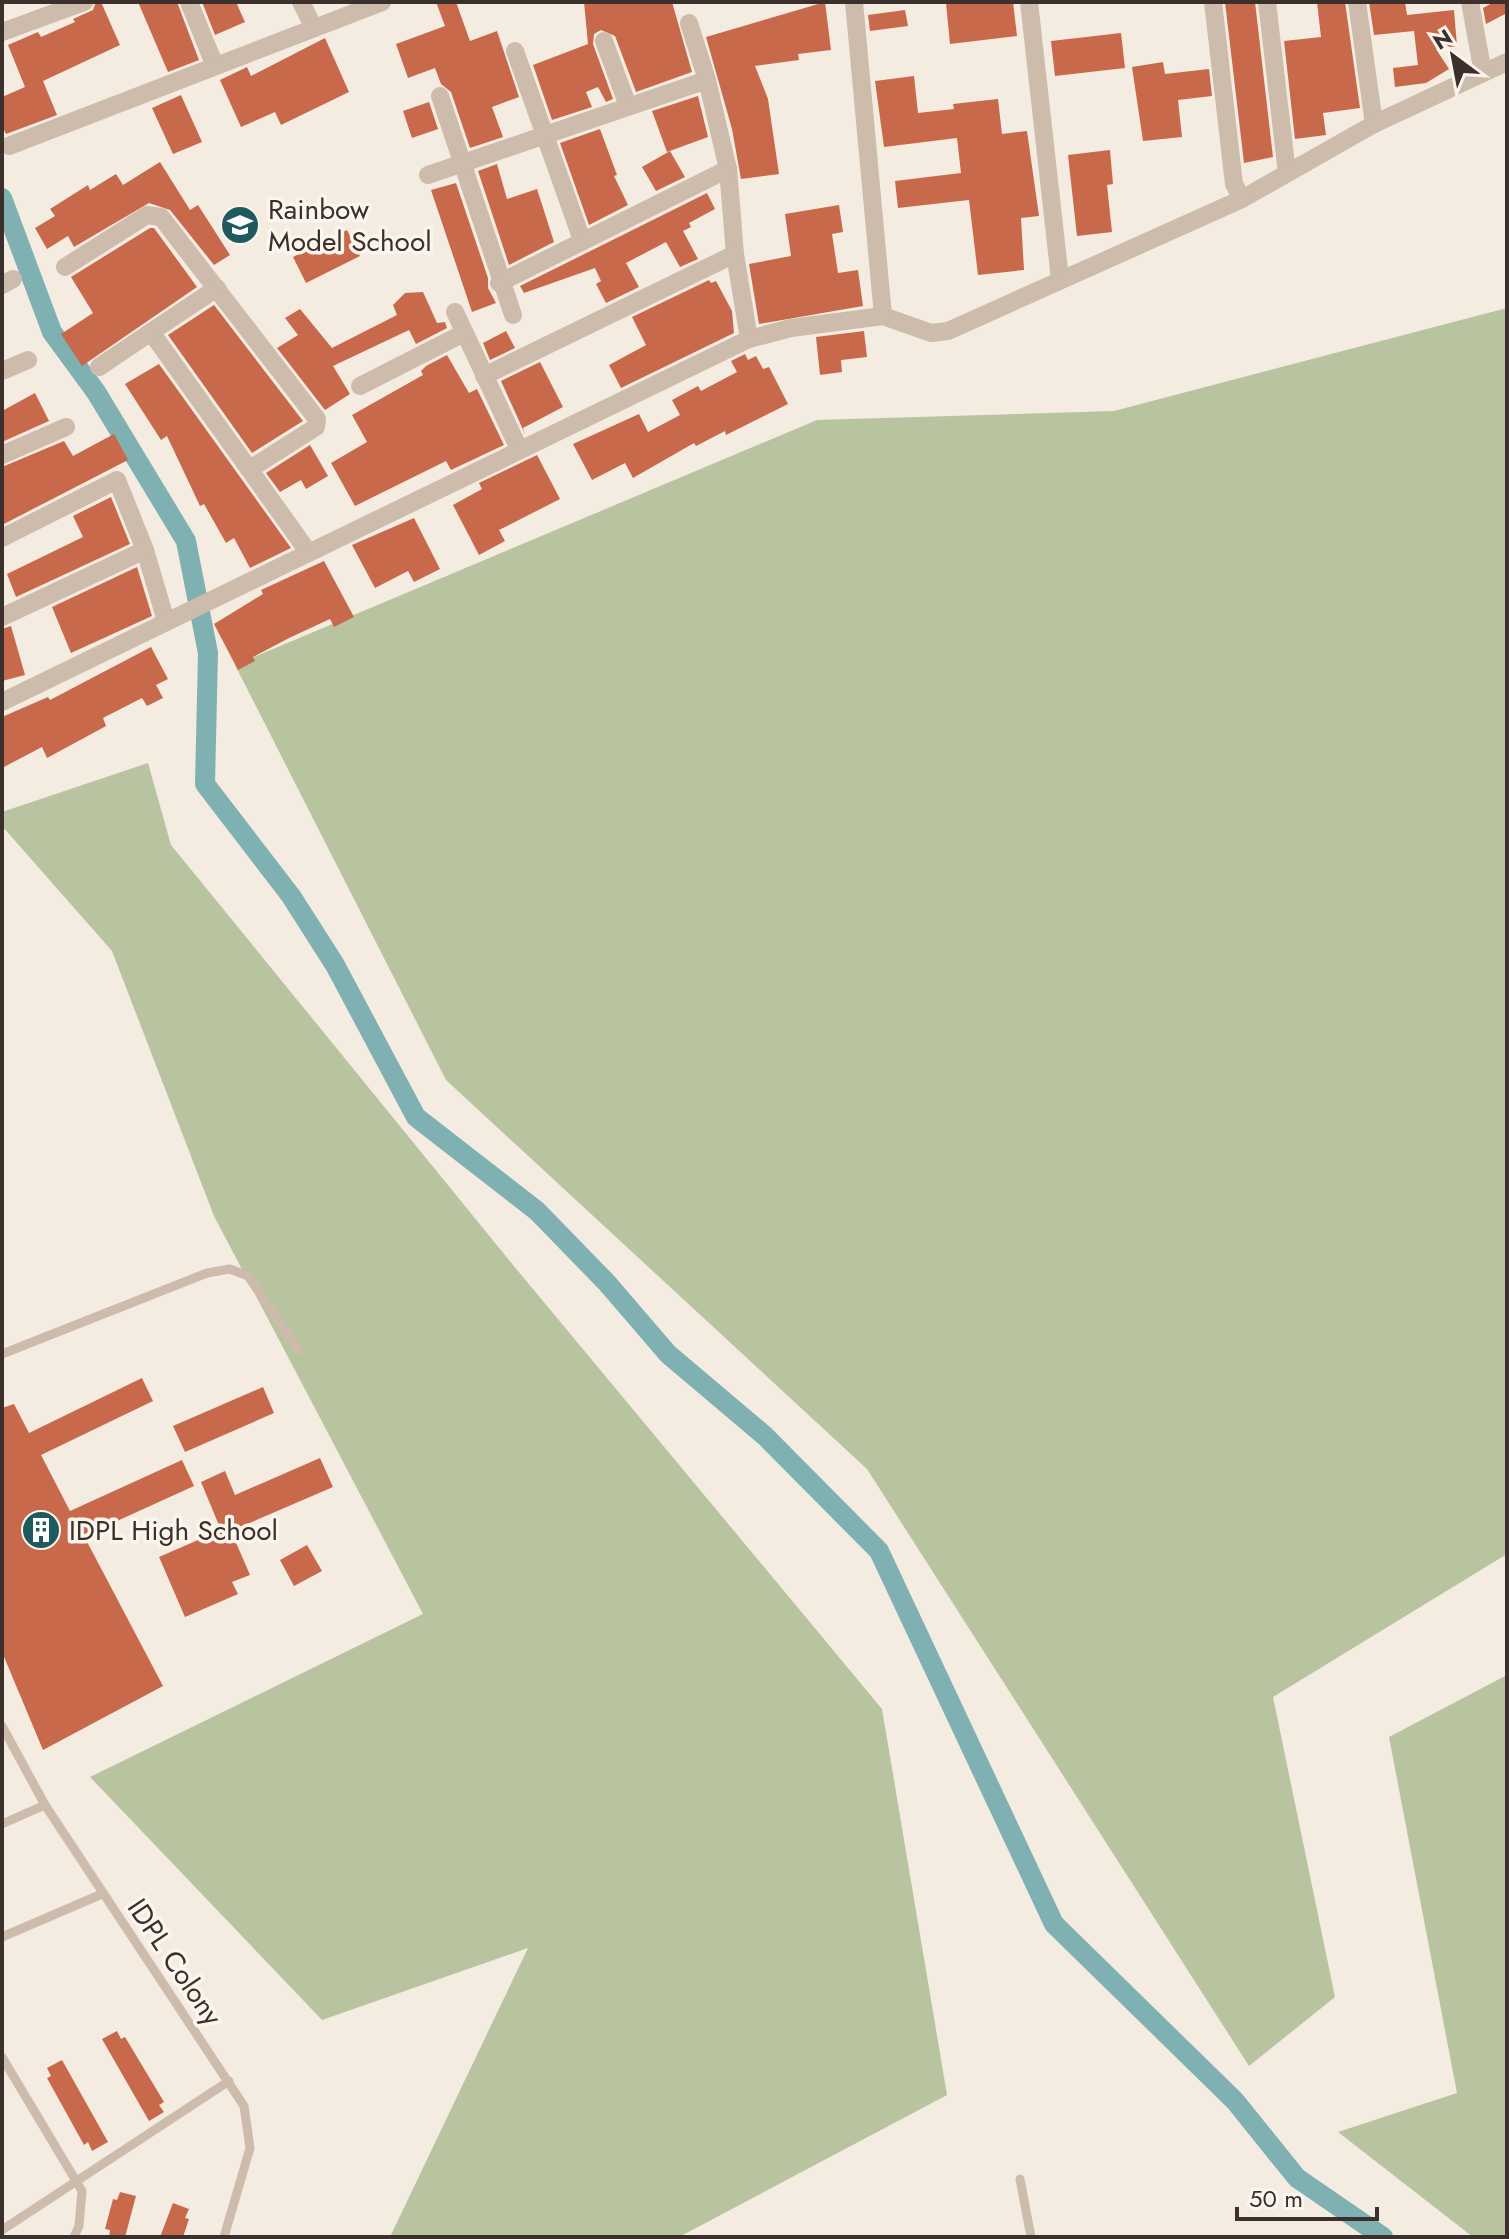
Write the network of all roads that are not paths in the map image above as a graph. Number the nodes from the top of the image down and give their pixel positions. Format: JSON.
{"nodes":[{"id":1,"x":84,"y":2,"type":"edge"},
{"id":2,"x":189,"y":2,"type":"edge"},
{"id":3,"x":301,"y":2,"type":"edge"},
{"id":4,"x":854,"y":2,"type":"edge"},
{"id":5,"x":1029,"y":2,"type":"edge"},
{"id":6,"x":1213,"y":2,"type":"edge"},
{"id":7,"x":1267,"y":2,"type":"edge"},
{"id":8,"x":1357,"y":2,"type":"edge"},
{"id":9,"x":1470,"y":2,"type":"edge"},
{"id":10,"x":378,"y":3,"type":"edge"},
{"id":11,"x":689,"y":23,"type":"dead end"},
{"id":12,"x":314,"y":28,"type":"junction"},
{"id":13,"x":2,"y":32,"type":"edge"},
{"id":14,"x":604,"y":41,"type":"dead end"},
{"id":15,"x":515,"y":51,"type":"dead end"},
{"id":16,"x":1507,"y":62,"type":"edge"},
{"id":17,"x":215,"y":66,"type":"junction"},
{"id":18,"x":1483,"y":73,"type":"junction"},
{"id":19,"x":707,"y":80,"type":"junction"},
{"id":20,"x":440,"y":96,"type":"dead end"},
{"id":21,"x":628,"y":106,"type":"junction"},
{"id":22,"x":1374,"y":124,"type":"junction"},
{"id":23,"x":544,"y":134,"type":"junction"},
{"id":24,"x":9,"y":146,"type":"dead end"},
{"id":25,"x":463,"y":163,"type":"junction"},
{"id":26,"x":728,"y":169,"type":"junction"},
{"id":27,"x":1287,"y":173,"type":"junction"},
{"id":28,"x":428,"y":175,"type":"dead end"},
{"id":29,"x":1242,"y":199,"type":"junction"},
{"id":30,"x":582,"y":240,"type":"junction"},
{"id":31,"x":735,"y":254,"type":"junction"},
{"id":32,"x":65,"y":267,"type":"dead end"},
{"id":33,"x":1060,"y":279,"type":"junction"},
{"id":34,"x":499,"y":283,"type":"junction"},
{"id":35,"x":217,"y":288,"type":"junction"},
{"id":36,"x":455,"y":312,"type":"dead end"},
{"id":37,"x":513,"y":315,"type":"dead end"},
{"id":38,"x":883,"y":316,"type":"junction"},
{"id":39,"x":151,"y":332,"type":"junction"},
{"id":40,"x":464,"y":333,"type":"junction"},
{"id":41,"x":749,"y":339,"type":"junction"},
{"id":42,"x":28,"y":360,"type":"dead end"},
{"id":43,"x":99,"y":367,"type":"dead end"},
{"id":44,"x":2,"y":371,"type":"edge"},
{"id":45,"x":484,"y":376,"type":"junction"},
{"id":46,"x":360,"y":386,"type":"dead end"},
{"id":47,"x":66,"y":427,"type":"dead end"},
{"id":48,"x":519,"y":449,"type":"junction"},
{"id":49,"x":2,"y":455,"type":"edge"},
{"id":50,"x":250,"y":469,"type":"junction"},
{"id":51,"x":2,"y":538,"type":"edge"},
{"id":52,"x":145,"y":550,"type":"junction"},
{"id":53,"x":309,"y":553,"type":"junction"},
{"id":54,"x":2,"y":617,"type":"edge"},
{"id":55,"x":166,"y":621,"type":"junction"},
{"id":56,"x":2,"y":702,"type":"edge"},
{"id":57,"x":299,"y":1351,"type":"dead end"},
{"id":58,"x":2,"y":1354,"type":"edge"},
{"id":59,"x":2,"y":1726,"type":"edge"},
{"id":60,"x":45,"y":1805,"type":"junction"},
{"id":61,"x":2,"y":1824,"type":"edge"},
{"id":62,"x":102,"y":1894,"type":"junction"},
{"id":63,"x":2,"y":1937,"type":"edge"},
{"id":64,"x":2,"y":2057,"type":"edge"},
{"id":65,"x":229,"y":2081,"type":"junction"},
{"id":66,"x":1020,"y":2179,"type":"dead end"},
{"id":67,"x":76,"y":2181,"type":"junction"},
{"id":68,"x":2,"y":2230,"type":"edge"},
{"id":69,"x":74,"y":2237,"type":"edge"},
{"id":70,"x":224,"y":2237,"type":"edge"},
{"id":71,"x":1031,"y":2237,"type":"edge"}],
"edges":[{"from":1,"to":13,"type":"street"},
{"from":2,"to":17,"type":"street"},
{"from":3,"to":12,"type":"street"},
{"from":4,"to":38,"type":"street"},
{"from":5,"to":33,"type":"street"},
{"from":6,"to":29,"type":"street"},
{"from":7,"to":27,"type":"street"},
{"from":8,"to":22,"type":"street"},
{"from":9,"to":18,"type":"street"},
{"from":10,"to":12,"type":"street"},
{"from":11,"to":19,"type":"street"},
{"from":12,"to":17,"type":"street"},
{"from":14,"to":21,"type":"street"},
{"from":15,"to":23,"type":"street"},
{"from":16,"to":18,"type":"street"},
{"from":17,"to":24,"type":"street"},
{"from":18,"to":22,"type":"street"},
{"from":19,"to":21,"type":"street"},
{"from":19,"to":26,"type":"street"},
{"from":20,"to":25,"type":"street"},
{"from":21,"to":23,"type":"street"},
{"from":22,"to":27,"type":"street"},
{"from":23,"to":25,"type":"street"},
{"from":23,"to":30,"type":"street"},
{"from":25,"to":28,"type":"street"},
{"from":25,"to":34,"type":"street"},
{"from":26,"to":30,"type":"street"},
{"from":26,"to":31,"type":"street"},
{"from":27,"to":29,"type":"street"},
{"from":29,"to":33,"type":"street"},
{"from":30,"to":34,"type":"street"},
{"from":31,"to":41,"type":"street"},
{"from":31,"to":45,"type":"street"},
{"from":32,"to":35,"type":"street"},
{"from":33,"to":38,"type":"street"},
{"from":34,"to":37,"type":"street"},
{"from":35,"to":39,"type":"street"},
{"from":35,"to":50,"type":"street"},
{"from":36,"to":40,"type":"street"},
{"from":38,"to":41,"type":"street"},
{"from":39,"to":43,"type":"street"},
{"from":39,"to":50,"type":"street"},
{"from":40,"to":45,"type":"street"},
{"from":40,"to":46,"type":"street"},
{"from":41,"to":48,"type":"street"},
{"from":42,"to":44,"type":"street"},
{"from":45,"to":48,"type":"street"},
{"from":47,"to":49,"type":"street"},
{"from":48,"to":53,"type":"street"},
{"from":50,"to":53,"type":"street"},
{"from":51,"to":52,"type":"street"},
{"from":52,"to":54,"type":"street"},
{"from":52,"to":55,"type":"street"},
{"from":53,"to":55,"type":"street"},
{"from":55,"to":56,"type":"street"},
{"from":57,"to":58,"type":"lane"},
{"from":59,"to":60,"type":"lane","name":"IDPL Colony"},
{"from":60,"to":61,"type":"lane"},
{"from":60,"to":62,"type":"lane","name":"IDPL Colony"},
{"from":62,"to":63,"type":"lane"},
{"from":62,"to":65,"type":"lane","name":"IDPL Colony"},
{"from":64,"to":67,"type":"lane"},
{"from":65,"to":67,"type":"lane"},
{"from":65,"to":70,"type":"lane","name":"IDPL Colony"},
{"from":66,"to":71,"type":"lane"},
{"from":67,"to":68,"type":"lane"},
{"from":67,"to":69,"type":"lane"}]}
